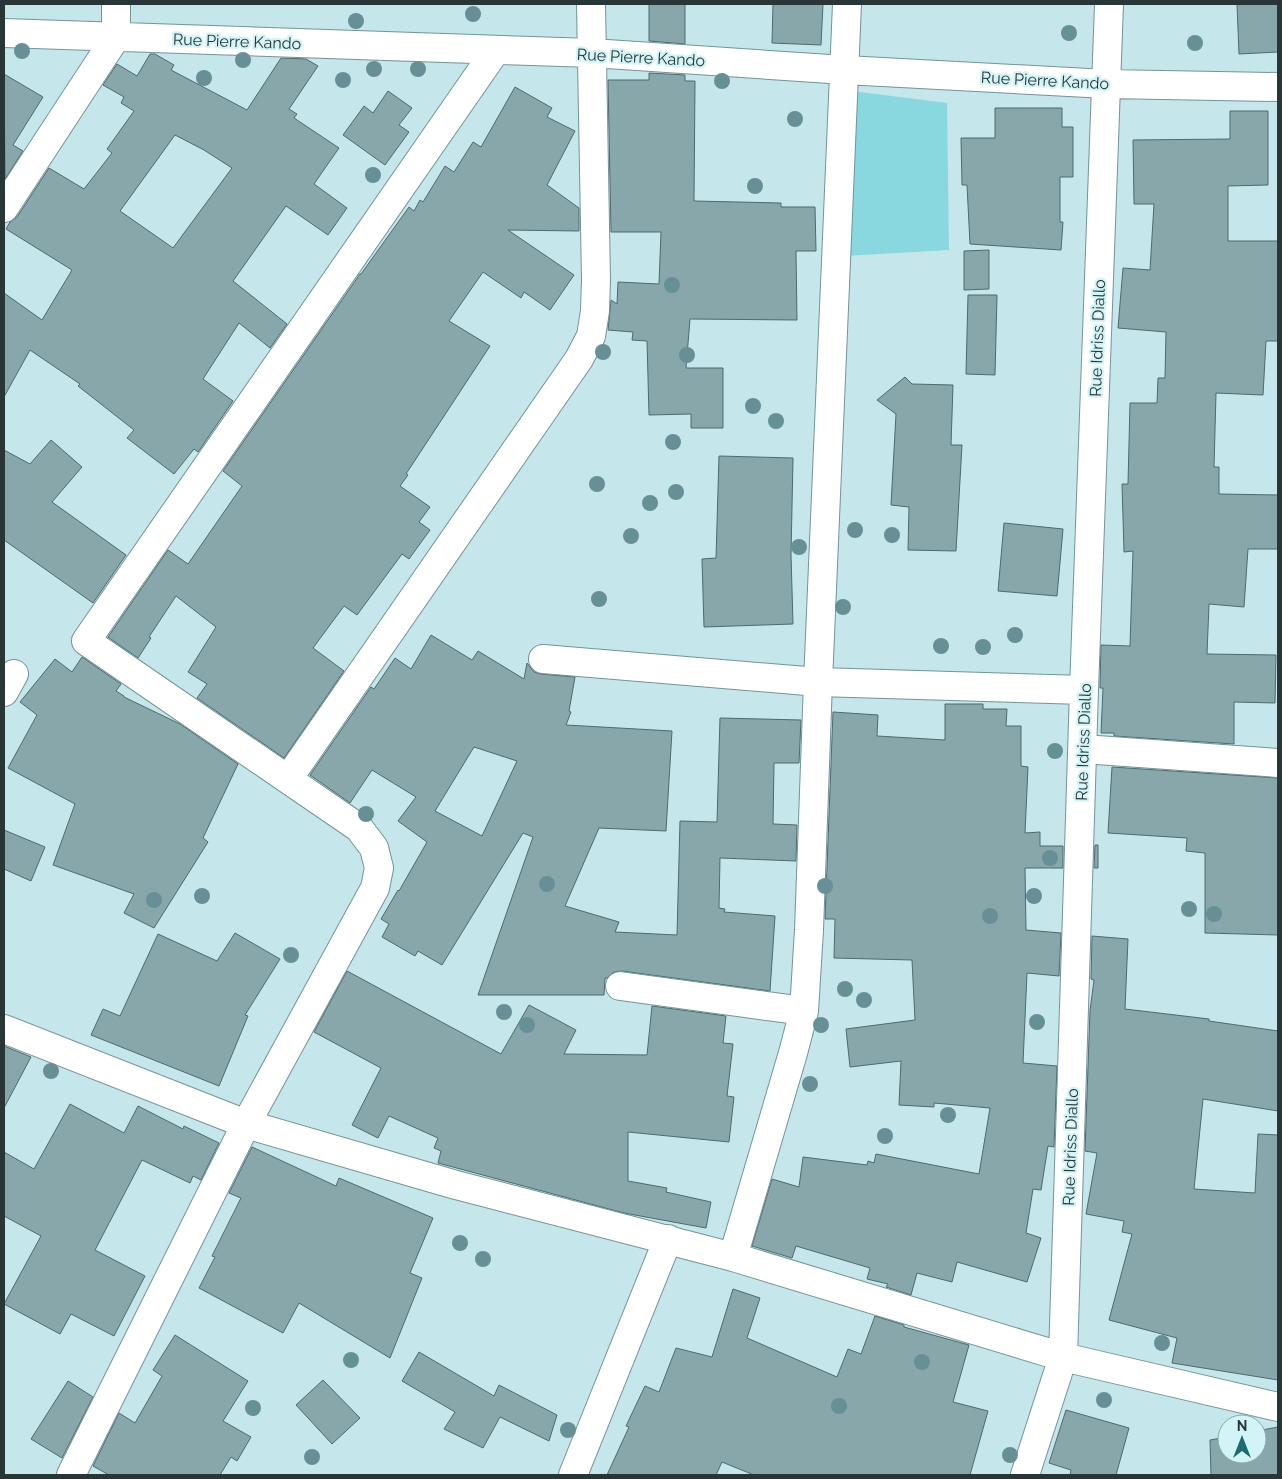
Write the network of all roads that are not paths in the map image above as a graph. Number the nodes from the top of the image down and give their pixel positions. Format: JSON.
{"nodes":[{"id":1,"x":116,"y":4,"type":"edge"},
{"id":2,"x":591,"y":4,"type":"edge"},
{"id":3,"x":847,"y":4,"type":"edge"},
{"id":4,"x":1109,"y":4,"type":"edge"},
{"id":5,"x":4,"y":33,"type":"edge"},
{"id":6,"x":116,"y":37,"type":"junction"},
{"id":7,"x":496,"y":50,"type":"junction"},
{"id":8,"x":592,"y":53,"type":"junction"},
{"id":9,"x":845,"y":70,"type":"junction"},
{"id":10,"x":1107,"y":84,"type":"junction"},
{"id":11,"x":1278,"y":87,"type":"edge"},
{"id":12,"x":4,"y":208,"type":"edge"},
{"id":13,"x":543,"y":658,"type":"dead end"},
{"id":14,"x":818,"y":682,"type":"junction"},
{"id":15,"x":1084,"y":690,"type":"junction"},
{"id":16,"x":1083,"y":748,"type":"junction"},
{"id":17,"x":1278,"y":764,"type":"edge"},
{"id":18,"x":288,"y":779,"type":"junction"},
{"id":19,"x":620,"y":986,"type":"dead end"},
{"id":20,"x":804,"y":1011,"type":"junction"},
{"id":21,"x":4,"y":1030,"type":"edge"},
{"id":22,"x":246,"y":1124,"type":"junction"},
{"id":23,"x":668,"y":1239,"type":"junction"},
{"id":24,"x":732,"y":1257,"type":"junction"},
{"id":25,"x":1063,"y":1357,"type":"junction"},
{"id":26,"x":1278,"y":1407,"type":"edge"},
{"id":27,"x":71,"y":1475,"type":"edge"},
{"id":28,"x":573,"y":1475,"type":"edge"},
{"id":29,"x":1025,"y":1475,"type":"edge"}],
"edges":[{"from":1,"to":6,"type":"street"},
{"from":2,"to":8,"type":"street"},
{"from":3,"to":9,"type":"street"},
{"from":4,"to":10,"type":"street","name":"Rue Idriss Diallo"},
{"from":5,"to":6,"type":"street","name":"Rue Pierre Kando"},
{"from":6,"to":7,"type":"street","name":"Rue Pierre Kando"},
{"from":6,"to":12,"type":"street"},
{"from":7,"to":8,"type":"street","name":"Rue Pierre Kando"},
{"from":7,"to":18,"type":"street"},
{"from":8,"to":9,"type":"street","name":"Rue Pierre Kando"},
{"from":8,"to":18,"type":"street"},
{"from":9,"to":10,"type":"street","name":"Rue Pierre Kando"},
{"from":9,"to":14,"type":"street"},
{"from":10,"to":11,"type":"street","name":"Rue Pierre Kando"},
{"from":10,"to":15,"type":"street","name":"Rue Idriss Diallo"},
{"from":13,"to":14,"type":"street"},
{"from":14,"to":15,"type":"street"},
{"from":14,"to":20,"type":"street"},
{"from":15,"to":16,"type":"street","name":"Rue Idriss Diallo"},
{"from":16,"to":17,"type":"street"},
{"from":16,"to":25,"type":"street","name":"Rue Idriss Diallo"},
{"from":18,"to":22,"type":"street"},
{"from":19,"to":20,"type":"street"},
{"from":20,"to":24,"type":"street"},
{"from":21,"to":22,"type":"street"},
{"from":22,"to":23,"type":"street"},
{"from":22,"to":27,"type":"street"},
{"from":23,"to":24,"type":"street"},
{"from":23,"to":28,"type":"street"},
{"from":24,"to":25,"type":"street"},
{"from":25,"to":26,"type":"street"},
{"from":25,"to":29,"type":"street","name":"Rue Idriss Diallo"}]}
